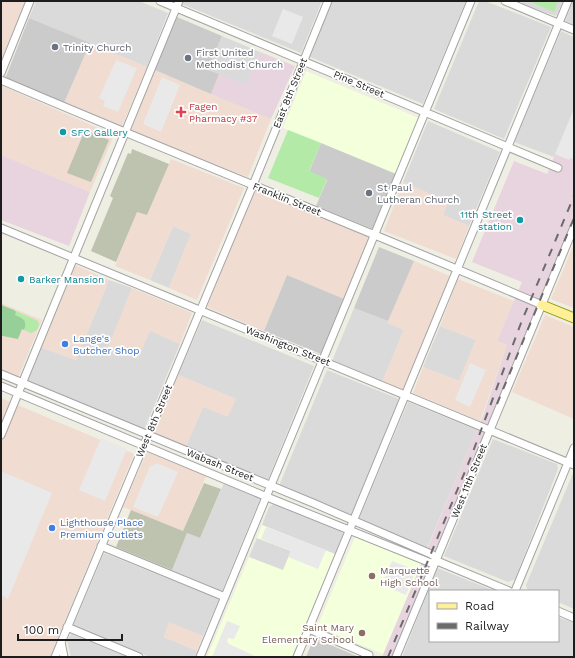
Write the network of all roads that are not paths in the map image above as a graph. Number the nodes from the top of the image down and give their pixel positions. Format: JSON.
{"nodes":[{"id":1,"x":30,"y":1,"type":"edge"},
{"id":2,"x":160,"y":1,"type":"edge"},
{"id":3,"x":328,"y":1,"type":"edge"},
{"id":4,"x":471,"y":1,"type":"edge"},
{"id":5,"x":505,"y":1,"type":"edge"},
{"id":6,"x":568,"y":1,"type":"edge"},
{"id":7,"x":177,"y":4,"type":"edge"},
{"id":8,"x":559,"y":23,"type":"junction"},
{"id":9,"x":574,"y":30,"type":"edge"},
{"id":10,"x":303,"y":61,"type":"junction"},
{"id":11,"x":1,"y":73,"type":"edge"},
{"id":12,"x":1,"y":80,"type":"edge"},
{"id":13,"x":426,"y":112,"type":"junction"},
{"id":14,"x":125,"y":133,"type":"junction"},
{"id":15,"x":509,"y":147,"type":"junction"},
{"id":16,"x":558,"y":168,"type":"dead end"},
{"id":17,"x":253,"y":185,"type":"junction"},
{"id":18,"x":574,"y":227,"type":"edge"},
{"id":19,"x":1,"y":228,"type":"edge"},
{"id":20,"x":375,"y":234,"type":"junction"},
{"id":21,"x":74,"y":258,"type":"junction"},
{"id":22,"x":457,"y":269,"type":"junction"},
{"id":23,"x":542,"y":305,"type":"junction"},
{"id":24,"x":200,"y":310,"type":"junction"},
{"id":25,"x":574,"y":318,"type":"edge"},
{"id":26,"x":323,"y":361,"type":"junction"},
{"id":27,"x":1,"y":374,"type":"edge"},
{"id":28,"x":22,"y":383,"type":"junction"},
{"id":29,"x":1,"y":386,"type":"edge"},
{"id":30,"x":18,"y":393,"type":"junction"},
{"id":31,"x":406,"y":395,"type":"junction"},
{"id":32,"x":490,"y":430,"type":"junction"},
{"id":33,"x":1,"y":435,"type":"edge"},
{"id":34,"x":147,"y":436,"type":"junction"},
{"id":35,"x":144,"y":445,"type":"junction"},
{"id":36,"x":574,"y":448,"type":"edge"},
{"id":37,"x":571,"y":464,"type":"edge"},
{"id":38,"x":271,"y":486,"type":"junction"},
{"id":39,"x":267,"y":497,"type":"junction"},
{"id":40,"x":353,"y":521,"type":"junction"},
{"id":41,"x":349,"y":530,"type":"junction"},
{"id":42,"x":101,"y":546,"type":"junction"},
{"id":43,"x":436,"y":561,"type":"junction"},
{"id":44,"x":507,"y":590,"type":"edge"},
{"id":45,"x":515,"y":590,"type":"edge"},
{"id":46,"x":225,"y":597,"type":"junction"},
{"id":47,"x":559,"y":611,"type":"edge"},
{"id":48,"x":574,"y":618,"type":"edge"},
{"id":49,"x":67,"y":627,"type":"junction"},
{"id":50,"x":309,"y":630,"type":"junction"},
{"id":51,"x":61,"y":642,"type":"junction"},
{"id":52,"x":369,"y":655,"type":"dead end"},
{"id":53,"x":55,"y":657,"type":"edge"},
{"id":54,"x":64,"y":657,"type":"edge"},
{"id":55,"x":139,"y":657,"type":"edge"},
{"id":56,"x":200,"y":657,"type":"edge"},
{"id":57,"x":297,"y":657,"type":"edge"},
{"id":58,"x":396,"y":657,"type":"edge"}],
"edges":[{"from":1,"to":11,"type":"street"},
{"from":2,"to":7,"type":"street","name":"Pine Street"},
{"from":3,"to":10,"type":"street","name":"East 8th Street"},
{"from":4,"to":13,"type":"street"},
{"from":5,"to":8,"type":"street"},
{"from":6,"to":8,"type":"street"},
{"from":7,"to":10,"type":"street","name":"Pine Street"},
{"from":7,"to":14,"type":"street"},
{"from":8,"to":9,"type":"street"},
{"from":8,"to":15,"type":"street"},
{"from":10,"to":13,"type":"street","name":"Pine Street"},
{"from":10,"to":17,"type":"street","name":"East 8th Street"},
{"from":12,"to":14,"type":"street","name":"Franklin Street"},
{"from":13,"to":15,"type":"street","name":"Pine Street"},
{"from":13,"to":20,"type":"street"},
{"from":14,"to":17,"type":"street","name":"Franklin Street"},
{"from":14,"to":21,"type":"street"},
{"from":15,"to":16,"type":"street","name":"Pine Street"},
{"from":15,"to":22,"type":"street"},
{"from":17,"to":20,"type":"street","name":"Franklin Street"},
{"from":17,"to":24,"type":"street","name":"West 8th Street"},
{"from":18,"to":23,"type":"street","name":"West 11th Street"},
{"from":19,"to":21,"type":"street","name":"Washington Street"},
{"from":20,"to":22,"type":"street","name":"Franklin Street"},
{"from":20,"to":26,"type":"street"},
{"from":21,"to":24,"type":"street","name":"Washington Street"},
{"from":21,"to":28,"type":"street"},
{"from":22,"to":23,"type":"street","name":"Franklin Street"},
{"from":22,"to":31,"type":"street"},
{"from":23,"to":25,"type":"main road","name":"Franklin Street"},
{"from":23,"to":32,"type":"street","name":"West 11th Street"},
{"from":24,"to":26,"type":"street","name":"Washington Street"},
{"from":24,"to":34,"type":"street","name":"West 8th Street"},
{"from":26,"to":31,"type":"street","name":"Washington Street"},
{"from":26,"to":38,"type":"street"},
{"from":27,"to":28,"type":"street","name":"Wabash Street"},
{"from":28,"to":30,"type":"street"},
{"from":28,"to":34,"type":"street","name":"Wabash Street"},
{"from":29,"to":30,"type":"street","name":"Wabash Street"},
{"from":30,"to":33,"type":"street"},
{"from":30,"to":35,"type":"street","name":"Wabash Street"},
{"from":31,"to":32,"type":"street","name":"Washington Street"},
{"from":31,"to":40,"type":"street"},
{"from":32,"to":37,"type":"street","name":"Washington Street"},
{"from":32,"to":43,"type":"street","name":"West 11th Street"},
{"from":34,"to":35,"type":"street","name":"West 8th Street"},
{"from":34,"to":38,"type":"street","name":"Wabash Street"},
{"from":35,"to":39,"type":"street","name":"Wabash Street"},
{"from":35,"to":42,"type":"street","name":"West 8th Street"},
{"from":36,"to":37,"type":"street"},
{"from":37,"to":45,"type":"street"},
{"from":38,"to":39,"type":"street"},
{"from":38,"to":40,"type":"street","name":"Wabash Street"},
{"from":39,"to":41,"type":"street","name":"Wabash Street"},
{"from":39,"to":46,"type":"street"},
{"from":40,"to":41,"type":"street"},
{"from":40,"to":43,"type":"street","name":"Wabash Street"},
{"from":41,"to":43,"type":"street","name":"Wabash Street"},
{"from":41,"to":50,"type":"street"},
{"from":42,"to":46,"type":"street"},
{"from":42,"to":49,"type":"street","name":"West 8th Street"},
{"from":43,"to":44,"type":"street","name":"Wabash Street"},
{"from":43,"to":58,"type":"street","name":"West 11th Street"},
{"from":46,"to":56,"type":"street"},
{"from":47,"to":48,"type":"street"},
{"from":49,"to":51,"type":"street","name":"West 8th Street"},
{"from":49,"to":55,"type":"street"},
{"from":50,"to":52,"type":"street"},
{"from":50,"to":57,"type":"street"},
{"from":51,"to":53,"type":"street","name":"West 8th Street"},
{"from":51,"to":54,"type":"street"}]}
